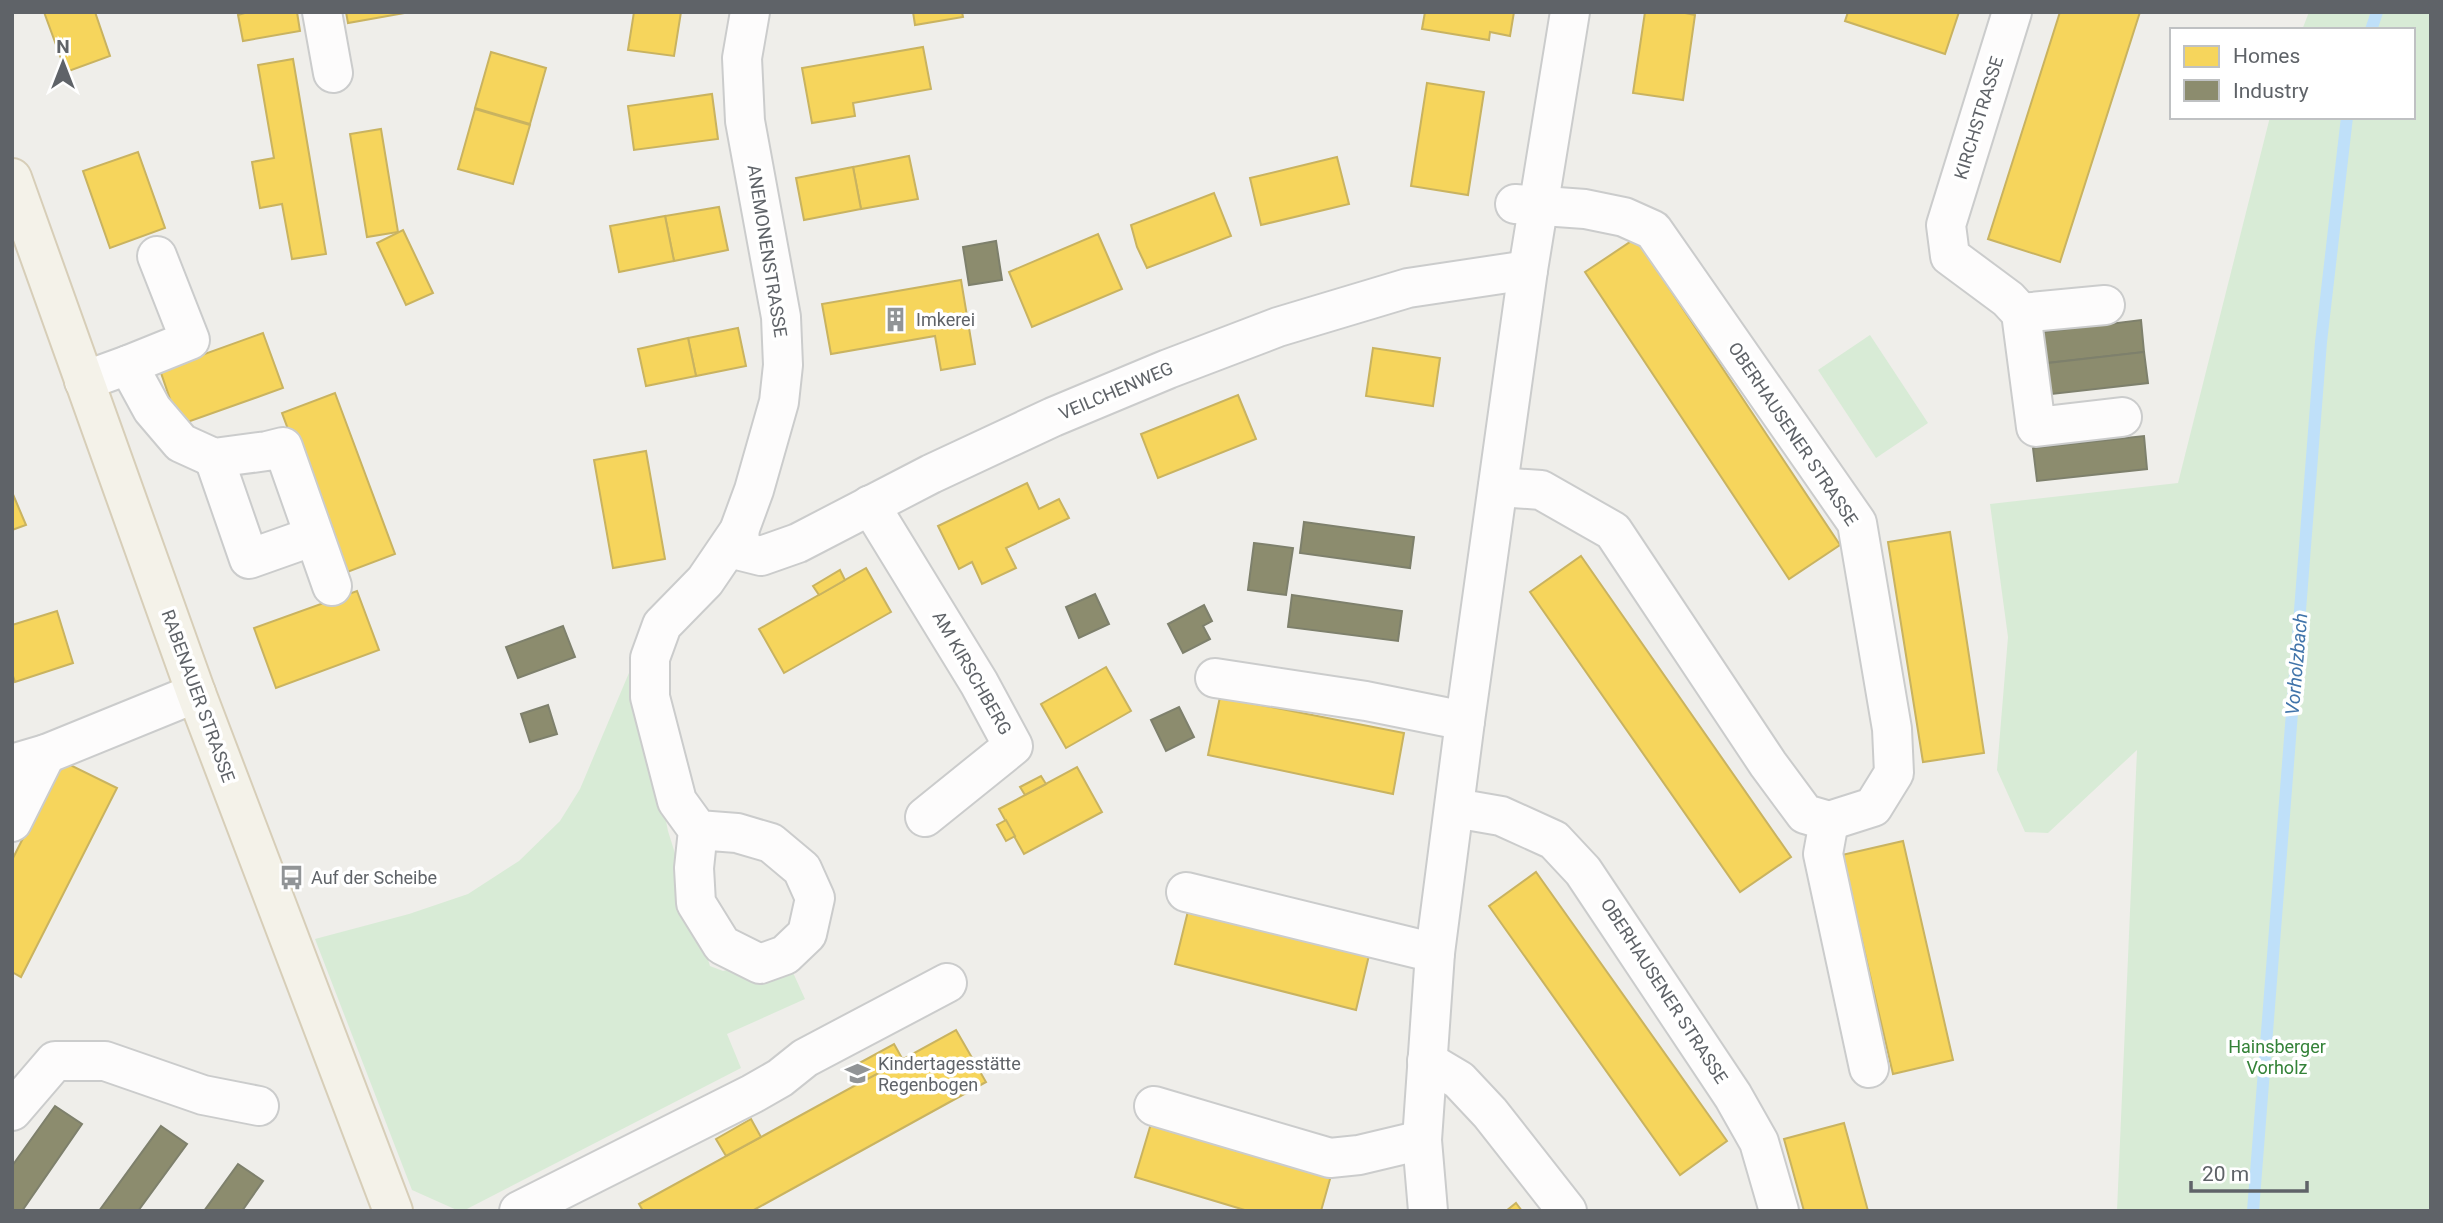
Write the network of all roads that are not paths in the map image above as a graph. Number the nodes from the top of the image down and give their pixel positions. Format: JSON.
{"nodes":[{"id":1,"x":322,"y":12,"type":"edge"},
{"id":2,"x":750,"y":12,"type":"edge"},
{"id":3,"x":1570,"y":12,"type":"edge"},
{"id":4,"x":2012,"y":12,"type":"edge"},
{"id":5,"x":333,"y":73,"type":"dead end"},
{"id":6,"x":12,"y":178,"type":"edge"},
{"id":7,"x":1527,"y":205,"type":"junction"},
{"id":8,"x":157,"y":256,"type":"dead end"},
{"id":9,"x":1528,"y":270,"type":"junction"},
{"id":10,"x":2105,"y":305,"type":"dead end"},
{"id":11,"x":2021,"y":313,"type":"junction"},
{"id":12,"x":128,"y":365,"type":"junction"},
{"id":13,"x":84,"y":381,"type":"junction"},
{"id":14,"x":2122,"y":417,"type":"dead end"},
{"id":15,"x":214,"y":458,"type":"junction"},
{"id":16,"x":1498,"y":487,"type":"junction"},
{"id":17,"x":870,"y":505,"type":"junction"},
{"id":18,"x":739,"y":531,"type":"junction"},
{"id":19,"x":314,"y":536,"type":"junction"},
{"id":20,"x":332,"y":586,"type":"dead end"},
{"id":21,"x":1215,"y":678,"type":"dead end"},
{"id":22,"x":195,"y":693,"type":"junction"},
{"id":23,"x":1465,"y":721,"type":"junction"},
{"id":24,"x":29,"y":759,"type":"edge"},
{"id":25,"x":1455,"y":808,"type":"junction"},
{"id":26,"x":925,"y":817,"type":"dead end"},
{"id":27,"x":1829,"y":821,"type":"junction"},
{"id":28,"x":12,"y":822,"type":"edge"},
{"id":29,"x":698,"y":830,"type":"dead end"},
{"id":30,"x":1186,"y":892,"type":"dead end"},
{"id":31,"x":1435,"y":953,"type":"junction"},
{"id":32,"x":947,"y":983,"type":"dead end"},
{"id":33,"x":1427,"y":1061,"type":"junction"},
{"id":34,"x":1870,"y":1068,"type":"dead end"},
{"id":35,"x":259,"y":1105,"type":"dead end"},
{"id":36,"x":1154,"y":1105,"type":"dead end"},
{"id":37,"x":12,"y":1111,"type":"edge"},
{"id":38,"x":1422,"y":1140,"type":"junction"},
{"id":39,"x":393,"y":1211,"type":"edge"},
{"id":40,"x":519,"y":1211,"type":"edge"},
{"id":41,"x":1428,"y":1211,"type":"edge"},
{"id":42,"x":1567,"y":1211,"type":"edge"},
{"id":43,"x":1779,"y":1211,"type":"edge"}],
"edges":[{"from":1,"to":5,"type":"street"},
{"from":2,"to":18,"type":"street","name":"ANEMONENSTRASSE"},
{"from":3,"to":7,"type":"street"},
{"from":4,"to":11,"type":"street","name":"KIRCHSTRASSE"},
{"from":6,"to":13,"type":"main road","name":"RABENAUER STRASSE"},
{"from":7,"to":9,"type":"street"},
{"from":7,"to":27,"type":"street","name":"OBERHAUSENER STRASSE"},
{"from":8,"to":12,"type":"street"},
{"from":9,"to":16,"type":"street"},
{"from":9,"to":17,"type":"street","name":"VEILCHENWEG"},
{"from":10,"to":11,"type":"street"},
{"from":11,"to":14,"type":"street"},
{"from":12,"to":13,"type":"street"},
{"from":12,"to":15,"type":"street"},
{"from":13,"to":22,"type":"main road","name":"RABENAUER STRASSE"},
{"from":15,"to":19,"type":"street"},
{"from":15,"to":19,"type":"street"},
{"from":16,"to":23,"type":"street"},
{"from":16,"to":27,"type":"street"},
{"from":17,"to":18,"type":"street","name":"VEILCHENWEG"},
{"from":17,"to":26,"type":"street","name":"AM KIRSCHBERG"},
{"from":18,"to":29,"type":"street","name":"ANEMONENSTRASSE"},
{"from":19,"to":20,"type":"street"},
{"from":21,"to":23,"type":"street"},
{"from":22,"to":24,"type":"street"},
{"from":22,"to":39,"type":"main road","name":"RABENAUER STRASSE"},
{"from":23,"to":25,"type":"street"},
{"from":24,"to":28,"type":"street"},
{"from":25,"to":31,"type":"street"},
{"from":25,"to":43,"type":"street","name":"OBERHAUSENER STRASSE"},
{"from":27,"to":34,"type":"street"},
{"from":30,"to":31,"type":"street"},
{"from":31,"to":33,"type":"street"},
{"from":32,"to":40,"type":"street"},
{"from":33,"to":38,"type":"street"},
{"from":33,"to":42,"type":"street"},
{"from":35,"to":37,"type":"street"},
{"from":36,"to":38,"type":"street"},
{"from":38,"to":41,"type":"street"}]}
